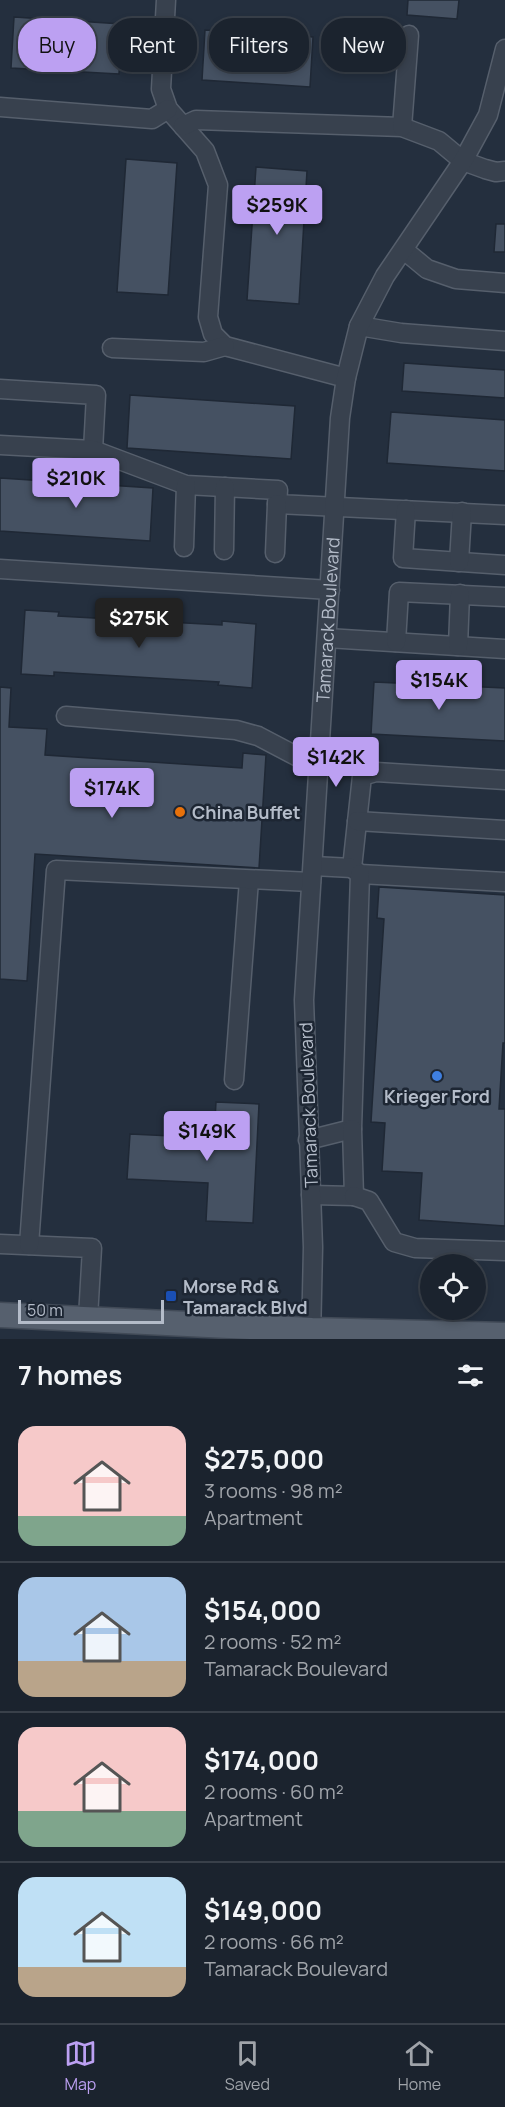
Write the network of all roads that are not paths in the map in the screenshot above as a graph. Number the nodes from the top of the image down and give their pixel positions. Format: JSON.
{"nodes":[{"id":1,"x":166,"y":0,"type":"edge"},
{"id":2,"x":409,"y":35,"type":"dead end"},
{"id":3,"x":505,"y":49,"type":"edge"},
{"id":4,"x":0,"y":106,"type":"edge"},
{"id":5,"x":168,"y":109,"type":"junction"},
{"id":6,"x":497,"y":118,"type":"edge"},
{"id":7,"x":183,"y":126,"type":"junction"},
{"id":8,"x":402,"y":128,"type":"junction"},
{"id":9,"x":464,"y":161,"type":"junction"},
{"id":10,"x":505,"y":171,"type":"edge"},
{"id":11,"x":404,"y":250,"type":"junction"},
{"id":12,"x":505,"y":283,"type":"edge"},
{"id":13,"x":359,"y":326,"type":"junction"},
{"id":14,"x":505,"y":340,"type":"edge"},
{"id":15,"x":225,"y":346,"type":"junction"},
{"id":16,"x":112,"y":348,"type":"dead end"},
{"id":17,"x":346,"y":378,"type":"junction"},
{"id":18,"x":0,"y":389,"type":"edge"},
{"id":19,"x":0,"y":445,"type":"edge"},
{"id":20,"x":93,"y":450,"type":"junction"},
{"id":21,"x":186,"y":484,"type":"junction"},
{"id":22,"x":225,"y":487,"type":"junction"},
{"id":23,"x":277,"y":504,"type":"junction"},
{"id":24,"x":336,"y":506,"type":"junction"},
{"id":25,"x":406,"y":510,"type":"junction"},
{"id":26,"x":462,"y":512,"type":"junction"},
{"id":27,"x":505,"y":514,"type":"edge"},
{"id":28,"x":184,"y":548,"type":"dead end"},
{"id":29,"x":224,"y":550,"type":"dead end"},
{"id":30,"x":275,"y":553,"type":"dead end"},
{"id":31,"x":459,"y":562,"type":"junction"},
{"id":32,"x":505,"y":565,"type":"edge"},
{"id":33,"x":0,"y":569,"type":"edge"},
{"id":34,"x":330,"y":590,"type":"junction"},
{"id":35,"x":460,"y":594,"type":"junction"},
{"id":36,"x":505,"y":597,"type":"edge"},
{"id":37,"x":327,"y":638,"type":"junction"},
{"id":38,"x":396,"y":642,"type":"junction"},
{"id":39,"x":458,"y":646,"type":"junction"},
{"id":40,"x":505,"y":649,"type":"edge"},
{"id":41,"x":66,"y":716,"type":"dead end"},
{"id":42,"x":320,"y":759,"type":"junction"},
{"id":43,"x":505,"y":780,"type":"edge"},
{"id":44,"x":357,"y":821,"type":"junction"},
{"id":45,"x":505,"y":830,"type":"edge"},
{"id":46,"x":356,"y":871,"type":"junction"},
{"id":47,"x":312,"y":874,"type":"junction"},
{"id":48,"x":249,"y":879,"type":"junction"},
{"id":49,"x":505,"y":882,"type":"edge"},
{"id":50,"x":234,"y":1080,"type":"dead end"},
{"id":51,"x":352,"y":1129,"type":"junction"},
{"id":52,"x":309,"y":1140,"type":"junction"},
{"id":53,"x":311,"y":1195,"type":"junction"},
{"id":54,"x":354,"y":1196,"type":"junction"},
{"id":55,"x":0,"y":1244,"type":"edge"},
{"id":56,"x":29,"y":1245,"type":"junction"},
{"id":57,"x":505,"y":1251,"type":"edge"},
{"id":58,"x":0,"y":1315,"type":"edge"},
{"id":59,"x":88,"y":1318,"type":"junction"},
{"id":60,"x":311,"y":1334,"type":"edge"},
{"id":61,"x":505,"y":1335,"type":"edge"}],
"edges":[{"from":1,"to":5,"type":"street"},
{"from":2,"to":8,"type":"street"},
{"from":3,"to":6,"type":"street","name":"Tamarack Boulevard"},
{"from":4,"to":5,"type":"street"},
{"from":5,"to":7,"type":"street"},
{"from":6,"to":9,"type":"street","name":"Tamarack Boulevard"},
{"from":7,"to":8,"type":"street"},
{"from":7,"to":15,"type":"street"},
{"from":8,"to":9,"type":"street"},
{"from":9,"to":10,"type":"street"},
{"from":9,"to":11,"type":"street","name":"Tamarack Boulevard"},
{"from":11,"to":12,"type":"street"},
{"from":11,"to":13,"type":"street","name":"Tamarack Boulevard"},
{"from":13,"to":14,"type":"street"},
{"from":13,"to":17,"type":"street","name":"Tamarack Boulevard"},
{"from":15,"to":16,"type":"street"},
{"from":15,"to":17,"type":"street"},
{"from":17,"to":24,"type":"street","name":"Tamarack Boulevard"},
{"from":18,"to":20,"type":"street"},
{"from":19,"to":20,"type":"street"},
{"from":20,"to":21,"type":"street"},
{"from":21,"to":22,"type":"street"},
{"from":21,"to":28,"type":"street"},
{"from":22,"to":23,"type":"street"},
{"from":22,"to":29,"type":"street"},
{"from":23,"to":24,"type":"street"},
{"from":23,"to":30,"type":"street"},
{"from":24,"to":25,"type":"street"},
{"from":24,"to":34,"type":"street","name":"Tamarack Boulevard"},
{"from":25,"to":26,"type":"street"},
{"from":25,"to":31,"type":"street"},
{"from":26,"to":27,"type":"street"},
{"from":26,"to":31,"type":"street"},
{"from":31,"to":32,"type":"street"},
{"from":33,"to":34,"type":"street"},
{"from":34,"to":37,"type":"street","name":"Tamarack Boulevard"},
{"from":35,"to":36,"type":"street"},
{"from":35,"to":38,"type":"street"},
{"from":35,"to":39,"type":"street"},
{"from":37,"to":38,"type":"street"},
{"from":37,"to":42,"type":"street","name":"Tamarack Boulevard"},
{"from":38,"to":39,"type":"street"},
{"from":39,"to":40,"type":"street"},
{"from":41,"to":42,"type":"street"},
{"from":42,"to":47,"type":"street","name":"Tamarack Boulevard"},
{"from":43,"to":44,"type":"street"},
{"from":44,"to":45,"type":"street"},
{"from":44,"to":46,"type":"street"},
{"from":46,"to":47,"type":"street"},
{"from":46,"to":49,"type":"street"},
{"from":46,"to":51,"type":"street"},
{"from":47,"to":48,"type":"street"},
{"from":47,"to":52,"type":"street","name":"Tamarack Boulevard"},
{"from":48,"to":50,"type":"street"},
{"from":48,"to":56,"type":"street"},
{"from":51,"to":52,"type":"street"},
{"from":51,"to":54,"type":"street"},
{"from":52,"to":53,"type":"street","name":"Tamarack Boulevard"},
{"from":53,"to":54,"type":"street"},
{"from":53,"to":60,"type":"street","name":"Tamarack Boulevard"},
{"from":54,"to":57,"type":"street"},
{"from":55,"to":56,"type":"street"},
{"from":56,"to":59,"type":"street"},
{"from":58,"to":59,"type":"main road"},
{"from":59,"to":60,"type":"main road"},
{"from":60,"to":61,"type":"main road"}]}
